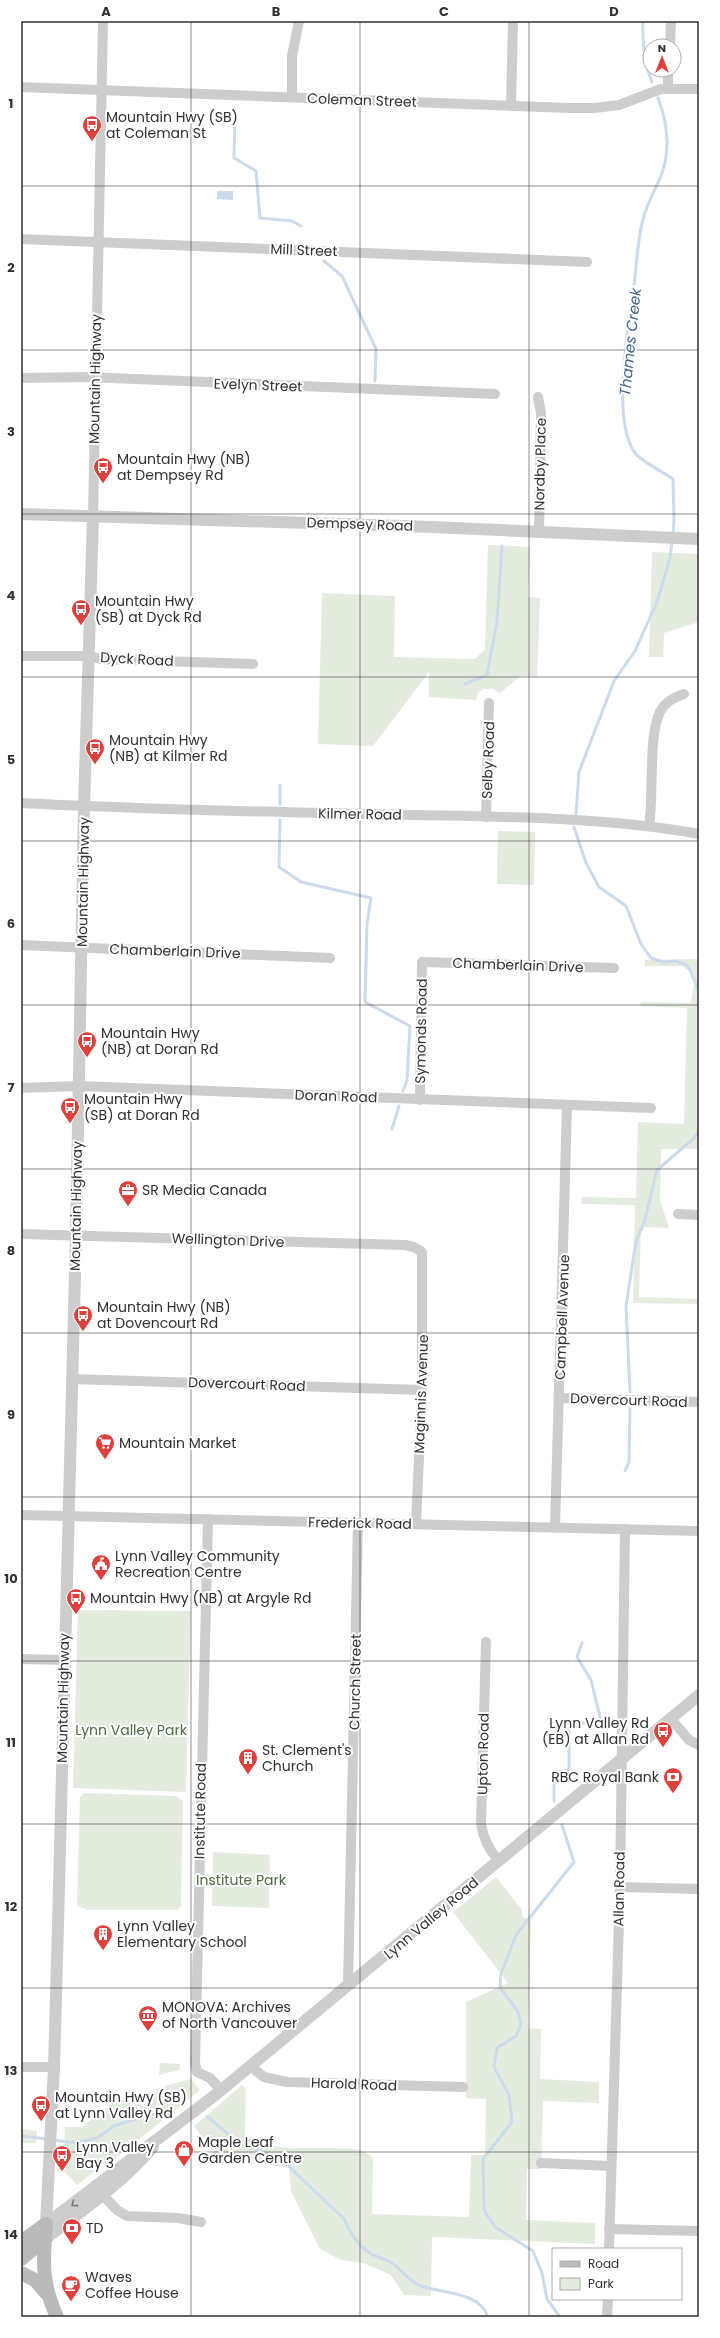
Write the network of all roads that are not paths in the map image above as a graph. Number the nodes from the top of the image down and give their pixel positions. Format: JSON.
{"nodes":[{"id":1,"x":103,"y":21,"type":"edge"},
{"id":2,"x":298,"y":21,"type":"edge"},
{"id":3,"x":513,"y":21,"type":"edge"},
{"id":4,"x":671,"y":21,"type":"edge"},
{"id":5,"x":670,"y":38,"type":"edge"},
{"id":6,"x":668,"y":78,"type":"edge"},
{"id":7,"x":21,"y":87,"type":"edge"},
{"id":8,"x":668,"y":88,"type":"junction"},
{"id":9,"x":699,"y":89,"type":"edge"},
{"id":10,"x":101,"y":90,"type":"junction"},
{"id":11,"x":292,"y":97,"type":"junction"},
{"id":12,"x":511,"y":106,"type":"junction"},
{"id":13,"x":21,"y":239,"type":"edge"},
{"id":14,"x":98,"y":242,"type":"junction"},
{"id":15,"x":587,"y":262,"type":"dead end"},
{"id":16,"x":21,"y":378,"type":"edge"},
{"id":17,"x":95,"y":378,"type":"junction"},
{"id":18,"x":495,"y":394,"type":"dead end"},
{"id":19,"x":538,"y":397,"type":"dead end"},
{"id":20,"x":21,"y":514,"type":"edge"},
{"id":21,"x":93,"y":516,"type":"junction"},
{"id":22,"x":539,"y":532,"type":"junction"},
{"id":23,"x":696,"y":539,"type":"edge"},
{"id":24,"x":21,"y":656,"type":"edge"},
{"id":25,"x":90,"y":656,"type":"junction"},
{"id":26,"x":253,"y":664,"type":"dead end"},
{"id":27,"x":684,"y":694,"type":"dead end"},
{"id":28,"x":489,"y":703,"type":"dead end"},
{"id":29,"x":21,"y":803,"type":"edge"},
{"id":30,"x":84,"y":806,"type":"junction"},
{"id":31,"x":486,"y":817,"type":"junction"},
{"id":32,"x":649,"y":826,"type":"junction"},
{"id":33,"x":699,"y":834,"type":"edge"},
{"id":34,"x":21,"y":945,"type":"edge"},
{"id":35,"x":82,"y":947,"type":"junction"},
{"id":36,"x":330,"y":958,"type":"dead end"},
{"id":37,"x":422,"y":962,"type":"joint"},
{"id":38,"x":614,"y":968,"type":"dead end"},
{"id":39,"x":79,"y":1086,"type":"junction"},
{"id":40,"x":21,"y":1088,"type":"edge"},
{"id":41,"x":420,"y":1100,"type":"junction"},
{"id":42,"x":567,"y":1105,"type":"junction"},
{"id":43,"x":651,"y":1108,"type":"dead end"},
{"id":44,"x":678,"y":1214,"type":"dead end"},
{"id":45,"x":699,"y":1215,"type":"edge"},
{"id":46,"x":21,"y":1234,"type":"edge"},
{"id":47,"x":76,"y":1235,"type":"junction"},
{"id":48,"x":423,"y":1263,"type":"joint"},
{"id":49,"x":72,"y":1380,"type":"junction"},
{"id":50,"x":422,"y":1390,"type":"junction"},
{"id":51,"x":559,"y":1398,"type":"junction"},
{"id":52,"x":699,"y":1402,"type":"edge"},
{"id":53,"x":21,"y":1515,"type":"edge"},
{"id":54,"x":68,"y":1516,"type":"junction"},
{"id":55,"x":208,"y":1519,"type":"junction"},
{"id":56,"x":358,"y":1523,"type":"junction"},
{"id":57,"x":416,"y":1524,"type":"junction"},
{"id":58,"x":555,"y":1528,"type":"junction"},
{"id":59,"x":625,"y":1529,"type":"junction"},
{"id":60,"x":699,"y":1531,"type":"edge"},
{"id":61,"x":486,"y":1642,"type":"dead end"},
{"id":62,"x":21,"y":1659,"type":"edge"},
{"id":63,"x":64,"y":1660,"type":"junction"},
{"id":64,"x":699,"y":1696,"type":"edge"},
{"id":65,"x":671,"y":1719,"type":"junction"},
{"id":66,"x":699,"y":1745,"type":"edge"},
{"id":67,"x":621,"y":1760,"type":"junction"},
{"id":68,"x":499,"y":1861,"type":"junction"},
{"id":69,"x":620,"y":1887,"type":"junction"},
{"id":70,"x":699,"y":1889,"type":"edge"},
{"id":71,"x":348,"y":1986,"type":"junction"},
{"id":72,"x":250,"y":2066,"type":"junction"},
{"id":73,"x":21,"y":2067,"type":"edge"},
{"id":74,"x":54,"y":2067,"type":"junction"},
{"id":75,"x":463,"y":2087,"type":"dead end"},
{"id":76,"x":220,"y":2090,"type":"junction"},
{"id":77,"x":541,"y":2163,"type":"dead end"},
{"id":78,"x":611,"y":2166,"type":"junction"},
{"id":79,"x":99,"y":2190,"type":"junction"},
{"id":80,"x":201,"y":2222,"type":"dead end"},
{"id":81,"x":46,"y":2224,"type":"junction"},
{"id":82,"x":609,"y":2229,"type":"junction"},
{"id":83,"x":699,"y":2231,"type":"edge"},
{"id":84,"x":45,"y":2239,"type":"junction"},
{"id":85,"x":21,"y":2242,"type":"edge"},
{"id":86,"x":609,"y":2248,"type":"edge"},
{"id":87,"x":21,"y":2259,"type":"edge"},
{"id":88,"x":21,"y":2273,"type":"edge"},
{"id":89,"x":46,"y":2293,"type":"junction"},
{"id":90,"x":608,"y":2300,"type":"edge"},
{"id":91,"x":57,"y":2317,"type":"edge"},
{"id":92,"x":607,"y":2317,"type":"edge"}],
"edges":[{"from":1,"to":10,"type":"street","name":"Mountain Highway"},
{"from":2,"to":11,"type":"street"},
{"from":3,"to":12,"type":"street"},
{"from":4,"to":5,"type":"street"},
{"from":6,"to":8,"type":"street"},
{"from":7,"to":10,"type":"street","name":"Coleman Street"},
{"from":8,"to":9,"type":"street","name":"Coleman Street"},
{"from":8,"to":12,"type":"street","name":"Coleman Street"},
{"from":10,"to":11,"type":"street","name":"Coleman Street"},
{"from":10,"to":14,"type":"street","name":"Mountain Highway"},
{"from":11,"to":12,"type":"street","name":"Coleman Street"},
{"from":13,"to":14,"type":"street","name":"Mill Street"},
{"from":14,"to":15,"type":"street","name":"Mill Street"},
{"from":14,"to":17,"type":"street","name":"Mountain Highway"},
{"from":16,"to":17,"type":"street","name":"Evelyn Street"},
{"from":17,"to":18,"type":"street","name":"Evelyn Street"},
{"from":17,"to":21,"type":"street","name":"Mountain Highway"},
{"from":19,"to":22,"type":"street","name":"Nordby Place"},
{"from":20,"to":21,"type":"street","name":"Dempsey Road"},
{"from":21,"to":22,"type":"street","name":"Dempsey Road"},
{"from":21,"to":25,"type":"street","name":"Mountain Highway"},
{"from":22,"to":23,"type":"street","name":"Dempsey Road"},
{"from":24,"to":25,"type":"street","name":"Dyck Road"},
{"from":25,"to":26,"type":"street","name":"Dyck Road"},
{"from":25,"to":30,"type":"street","name":"Mountain Highway"},
{"from":27,"to":32,"type":"street"},
{"from":28,"to":31,"type":"street","name":"Selby Road"},
{"from":29,"to":30,"type":"street","name":"Kilmer Road"},
{"from":30,"to":31,"type":"street","name":"Kilmer Road"},
{"from":30,"to":35,"type":"street","name":"Mountain Highway"},
{"from":31,"to":32,"type":"street","name":"Kilmer Road"},
{"from":32,"to":33,"type":"street","name":"Kilmer Road"},
{"from":34,"to":35,"type":"street","name":"Chamberlain Drive"},
{"from":35,"to":36,"type":"street","name":"Chamberlain Drive"},
{"from":35,"to":39,"type":"street","name":"Mountain Highway"},
{"from":37,"to":38,"type":"street","name":"Chamberlain Drive"},
{"from":37,"to":41,"type":"street","name":"Symonds Road"},
{"from":39,"to":40,"type":"street","name":"Doran Road"},
{"from":39,"to":41,"type":"street","name":"Doran Road"},
{"from":39,"to":47,"type":"street","name":"Mountain Highway"},
{"from":41,"to":42,"type":"street","name":"Doran Road"},
{"from":42,"to":43,"type":"street","name":"Doran Road"},
{"from":42,"to":51,"type":"street","name":"Campbell Avenue"},
{"from":44,"to":45,"type":"street"},
{"from":46,"to":47,"type":"street","name":"Wellington Drive"},
{"from":47,"to":48,"type":"street","name":"Wellington Drive"},
{"from":47,"to":49,"type":"street","name":"Mountain Highway"},
{"from":48,"to":50,"type":"street","name":"Maginnis Avenue"},
{"from":49,"to":50,"type":"street","name":"Dovercourt Road"},
{"from":49,"to":54,"type":"street","name":"Mountain Highway"},
{"from":50,"to":57,"type":"street","name":"Maginnis Avenue"},
{"from":51,"to":52,"type":"street","name":"Dovercourt Road"},
{"from":51,"to":58,"type":"street","name":"Campbell Avenue"},
{"from":53,"to":54,"type":"street","name":"Frederick Road"},
{"from":54,"to":55,"type":"street","name":"Frederick Road"},
{"from":54,"to":63,"type":"street","name":"Mountain Highway"},
{"from":55,"to":56,"type":"street","name":"Frederick Road"},
{"from":55,"to":76,"type":"street","name":"Institute Road"},
{"from":56,"to":57,"type":"street","name":"Frederick Road"},
{"from":56,"to":71,"type":"street","name":"Church Street"},
{"from":57,"to":58,"type":"street","name":"Frederick Road"},
{"from":58,"to":59,"type":"street","name":"Frederick Road"},
{"from":59,"to":60,"type":"street","name":"Frederick Road"},
{"from":59,"to":67,"type":"street","name":"Allan Road"},
{"from":61,"to":68,"type":"street","name":"Upton Road"},
{"from":62,"to":63,"type":"street"},
{"from":63,"to":74,"type":"street","name":"Mountain Highway"},
{"from":64,"to":65,"type":"street","name":"Lynn Valley Road"},
{"from":65,"to":66,"type":"street"},
{"from":65,"to":67,"type":"street","name":"Lynn Valley Road"},
{"from":67,"to":68,"type":"street","name":"Lynn Valley Road"},
{"from":67,"to":69,"type":"street","name":"Allan Road"},
{"from":68,"to":71,"type":"street","name":"Lynn Valley Road"},
{"from":69,"to":70,"type":"street"},
{"from":69,"to":78,"type":"street","name":"Allan Road"},
{"from":71,"to":72,"type":"street","name":"Lynn Valley Road"},
{"from":72,"to":75,"type":"street","name":"Harold Road"},
{"from":72,"to":76,"type":"street","name":"Lynn Valley Road"},
{"from":73,"to":74,"type":"street"},
{"from":74,"to":81,"type":"street","name":"Mountain Highway"},
{"from":76,"to":79,"type":"street","name":"Lynn Valley Road"},
{"from":77,"to":78,"type":"street"},
{"from":78,"to":82,"type":"street","name":"Allan Road"},
{"from":79,"to":80,"type":"street"},
{"from":79,"to":81,"type":"street","name":"Lynn Valley Road","one_way":true},
{"from":79,"to":84,"type":"street","name":"Lynn Valley Road"},
{"from":81,"to":84,"type":"main road","name":"Mountain Highway"},
{"from":81,"to":85,"type":"main road","name":"Lynn Valley Road"},
{"from":82,"to":83,"type":"street"},
{"from":82,"to":86,"type":"street","name":"Allan Road"},
{"from":84,"to":87,"type":"main road","name":"Lynn Valley Road"},
{"from":84,"to":89,"type":"main road","name":"Mountain Highway"},
{"from":88,"to":89,"type":"main road"},
{"from":89,"to":91,"type":"main road","name":"Mountain Highway"},
{"from":90,"to":92,"type":"street"}]}
